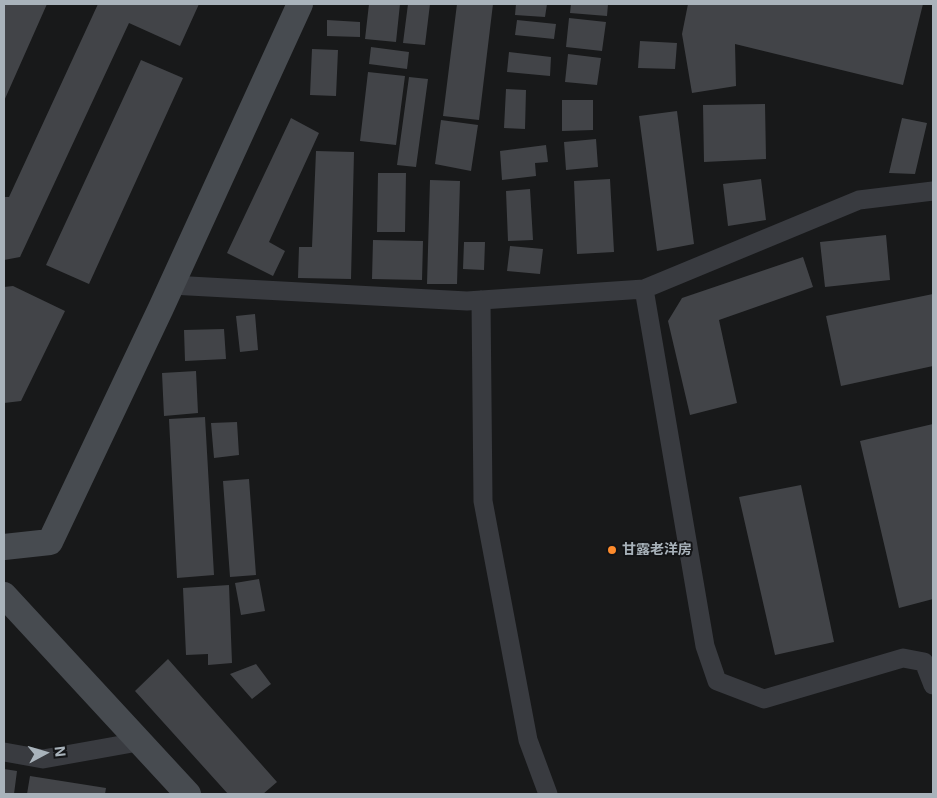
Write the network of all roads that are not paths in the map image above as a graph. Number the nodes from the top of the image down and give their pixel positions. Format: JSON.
{"nodes":[{"id":1,"x":300,"y":4,"type":"edge"},
{"id":2,"x":933,"y":191,"type":"edge"},
{"id":3,"x":171,"y":285,"type":"junction"},
{"id":4,"x":644,"y":289,"type":"junction"},
{"id":5,"x":481,"y":300,"type":"junction"},
{"id":6,"x":4,"y":547,"type":"edge"},
{"id":7,"x":4,"y":595,"type":"edge"},
{"id":8,"x":933,"y":685,"type":"edge"},
{"id":9,"x":138,"y":742,"type":"junction"},
{"id":10,"x":4,"y":752,"type":"edge"},
{"id":11,"x":188,"y":794,"type":"edge"},
{"id":12,"x":548,"y":794,"type":"edge"}],
"edges":[{"from":1,"to":3,"type":"street"},
{"from":2,"to":4,"type":"street"},
{"from":3,"to":5,"type":"street"},
{"from":3,"to":6,"type":"street"},
{"from":4,"to":5,"type":"street"},
{"from":4,"to":8,"type":"street"},
{"from":5,"to":12,"type":"street"},
{"from":7,"to":9,"type":"street"},
{"from":9,"to":10,"type":"street"},
{"from":9,"to":11,"type":"street"}]}
